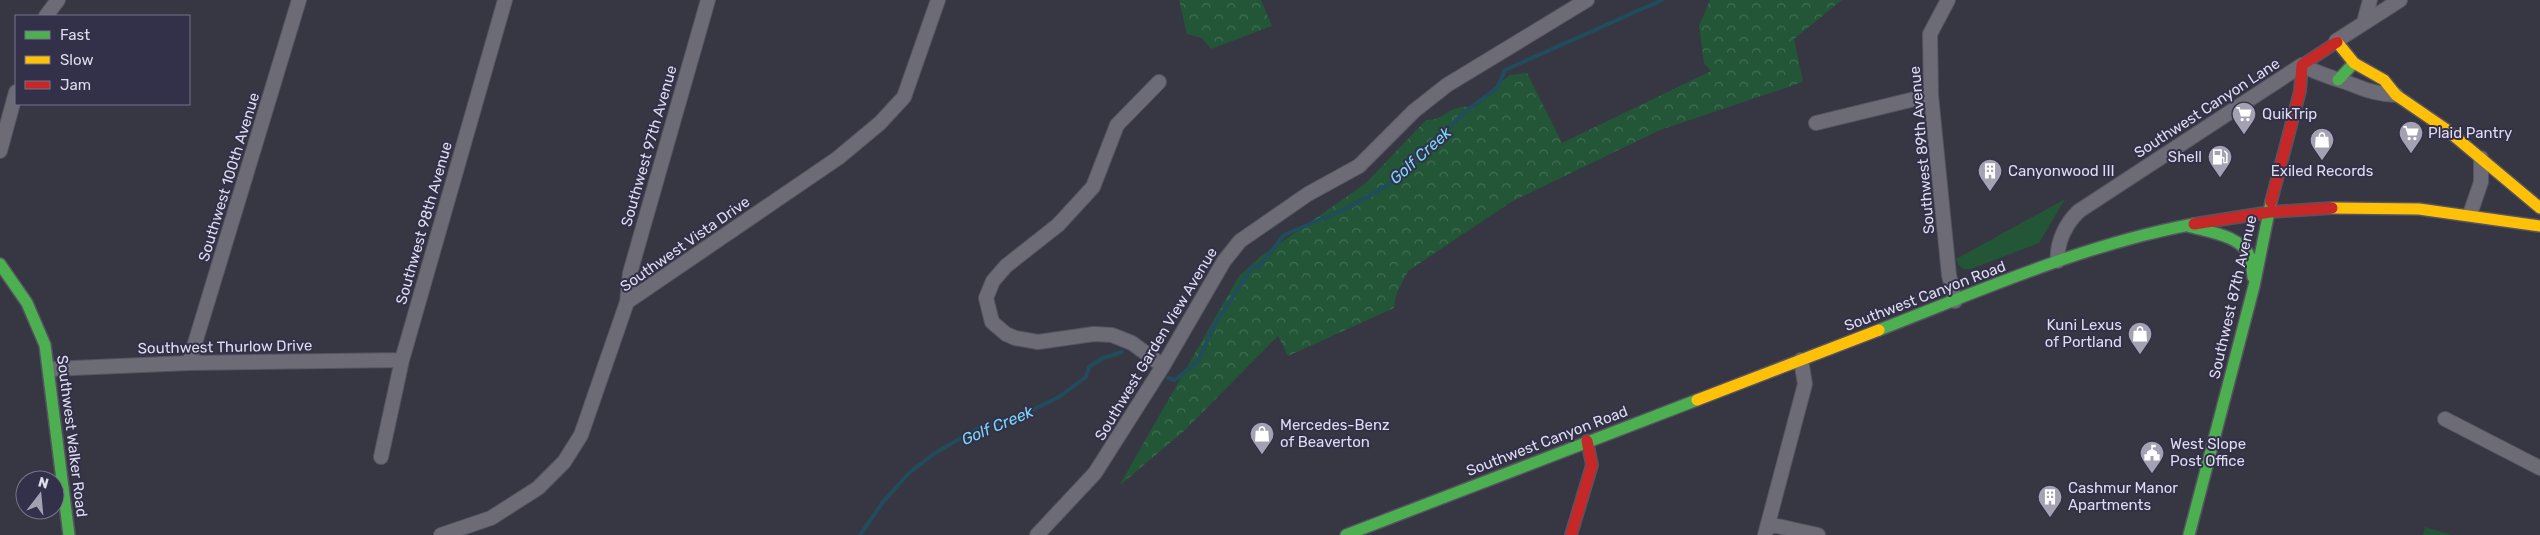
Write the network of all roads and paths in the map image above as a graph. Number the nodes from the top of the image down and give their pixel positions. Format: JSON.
{"nodes":[{"id":1,"x":58,"y":0,"type":"edge"},
{"id":2,"x":299,"y":0,"type":"edge"},
{"id":3,"x":505,"y":0,"type":"edge"},
{"id":4,"x":708,"y":0,"type":"edge"},
{"id":5,"x":938,"y":0,"type":"edge"},
{"id":6,"x":1587,"y":0,"type":"edge"},
{"id":7,"x":1948,"y":0,"type":"edge"},
{"id":8,"x":2370,"y":0,"type":"edge"},
{"id":9,"x":2400,"y":0,"type":"edge"},
{"id":10,"x":47,"y":15,"type":"edge"},
{"id":11,"x":2364,"y":22,"type":"junction"},
{"id":12,"x":2336,"y":41,"type":"junction"},
{"id":13,"x":2354,"y":63,"type":"junction"},
{"id":14,"x":2302,"y":65,"type":"junction"},
{"id":15,"x":2338,"y":80,"type":"junction"},
{"id":16,"x":1158,"y":82,"type":"dead end"},
{"id":17,"x":1931,"y":95,"type":"junction"},
{"id":18,"x":2396,"y":95,"type":"junction"},
{"id":19,"x":15,"y":96,"type":"edge"},
{"id":20,"x":1816,"y":123,"type":"dead end"},
{"id":21,"x":0,"y":151,"type":"edge"},
{"id":22,"x":2481,"y":158,"type":"junction"},
{"id":23,"x":2540,"y":208,"type":"edge"},
{"id":24,"x":2270,"y":212,"type":"junction"},
{"id":25,"x":2470,"y":214,"type":"junction"},
{"id":26,"x":2184,"y":225,"type":"junction"},
{"id":27,"x":2540,"y":226,"type":"edge"},
{"id":28,"x":2058,"y":261,"type":"junction"},
{"id":29,"x":0,"y":264,"type":"edge"},
{"id":30,"x":2254,"y":286,"type":"junction"},
{"id":31,"x":1955,"y":301,"type":"junction"},
{"id":32,"x":626,"y":302,"type":"junction"},
{"id":33,"x":402,"y":360,"type":"junction"},
{"id":34,"x":1801,"y":360,"type":"junction"},
{"id":35,"x":190,"y":362,"type":"junction"},
{"id":36,"x":1163,"y":366,"type":"junction"},
{"id":37,"x":50,"y":369,"type":"junction"},
{"id":38,"x":2445,"y":419,"type":"dead end"},
{"id":39,"x":1587,"y":442,"type":"junction"},
{"id":40,"x":381,"y":457,"type":"dead end"},
{"id":41,"x":2540,"y":468,"type":"edge"},
{"id":42,"x":1767,"y":529,"type":"edge"},
{"id":43,"x":69,"y":535,"type":"edge"},
{"id":44,"x":441,"y":535,"type":"edge"},
{"id":45,"x":1037,"y":535,"type":"edge"},
{"id":46,"x":1346,"y":535,"type":"edge"},
{"id":47,"x":1570,"y":535,"type":"edge"},
{"id":48,"x":1818,"y":535,"type":"edge"},
{"id":49,"x":2189,"y":535,"type":"edge"}],
"edges":[{"from":1,"to":10,"type":"street"},
{"from":2,"to":35,"type":"street","name":"Southwest 100th Avenue"},
{"from":3,"to":33,"type":"street","name":"Southwest 98th Avenue"},
{"from":4,"to":32,"type":"street","name":"Southwest 97th Avenue"},
{"from":5,"to":32,"type":"street","name":"Southwest Vista Drive"},
{"from":6,"to":36,"type":"street","name":"Southwest Garden View Avenue"},
{"from":7,"to":17,"type":"street","name":"Southwest 89th Avenue"},
{"from":8,"to":11,"type":"street"},
{"from":9,"to":11,"type":"street","name":"Southwest Canyon Lane"},
{"from":11,"to":12,"type":"street","name":"Southwest Canyon Lane"},
{"from":12,"to":13,"type":"main road"},
{"from":12,"to":14,"type":"main road","name":"Southwest Canyon Lane"},
{"from":13,"to":15,"type":"main road"},
{"from":13,"to":18,"type":"main road"},
{"from":14,"to":15,"type":"street"},
{"from":14,"to":24,"type":"main road","name":"Southwest 87th Avenue"},
{"from":14,"to":28,"type":"street","name":"Southwest Canyon Lane"},
{"from":15,"to":18,"type":"street"},
{"from":16,"to":36,"type":"street"},
{"from":17,"to":20,"type":"street"},
{"from":17,"to":31,"type":"street","name":"Southwest 89th Avenue"},
{"from":18,"to":22,"type":"main road"},
{"from":19,"to":21,"type":"street"},
{"from":22,"to":23,"type":"main road"},
{"from":22,"to":25,"type":"street"},
{"from":24,"to":25,"type":"main road","name":"Southwest Canyon Road"},
{"from":24,"to":26,"type":"main road","name":"Southwest Canyon Road"},
{"from":24,"to":30,"type":"main road","name":"Southwest 87th Avenue"},
{"from":25,"to":27,"type":"main road","name":"Southwest Canyon Road"},
{"from":26,"to":28,"type":"main road","name":"Southwest Canyon Road"},
{"from":26,"to":30,"type":"main road"},
{"from":28,"to":31,"type":"main road","name":"Southwest Canyon Road"},
{"from":29,"to":37,"type":"main road","name":"Southwest Walker Road"},
{"from":30,"to":49,"type":"main road","name":"Southwest 87th Avenue"},
{"from":31,"to":34,"type":"main road","name":"Southwest Canyon Road"},
{"from":32,"to":44,"type":"street","name":"Southwest Vista Drive"},
{"from":33,"to":35,"type":"street","name":"Southwest Thurlow Drive"},
{"from":33,"to":40,"type":"street","name":"Southwest 98th Avenue"},
{"from":34,"to":39,"type":"main road","name":"Southwest Canyon Road"},
{"from":34,"to":42,"type":"street"},
{"from":35,"to":37,"type":"street","name":"Southwest Thurlow Drive"},
{"from":36,"to":45,"type":"street","name":"Southwest Garden View Avenue"},
{"from":37,"to":43,"type":"main road","name":"Southwest Walker Road"},
{"from":38,"to":41,"type":"street"},
{"from":39,"to":46,"type":"main road","name":"Southwest Canyon Road"},
{"from":39,"to":47,"type":"main road"},
{"from":42,"to":48,"type":"street"}]}
